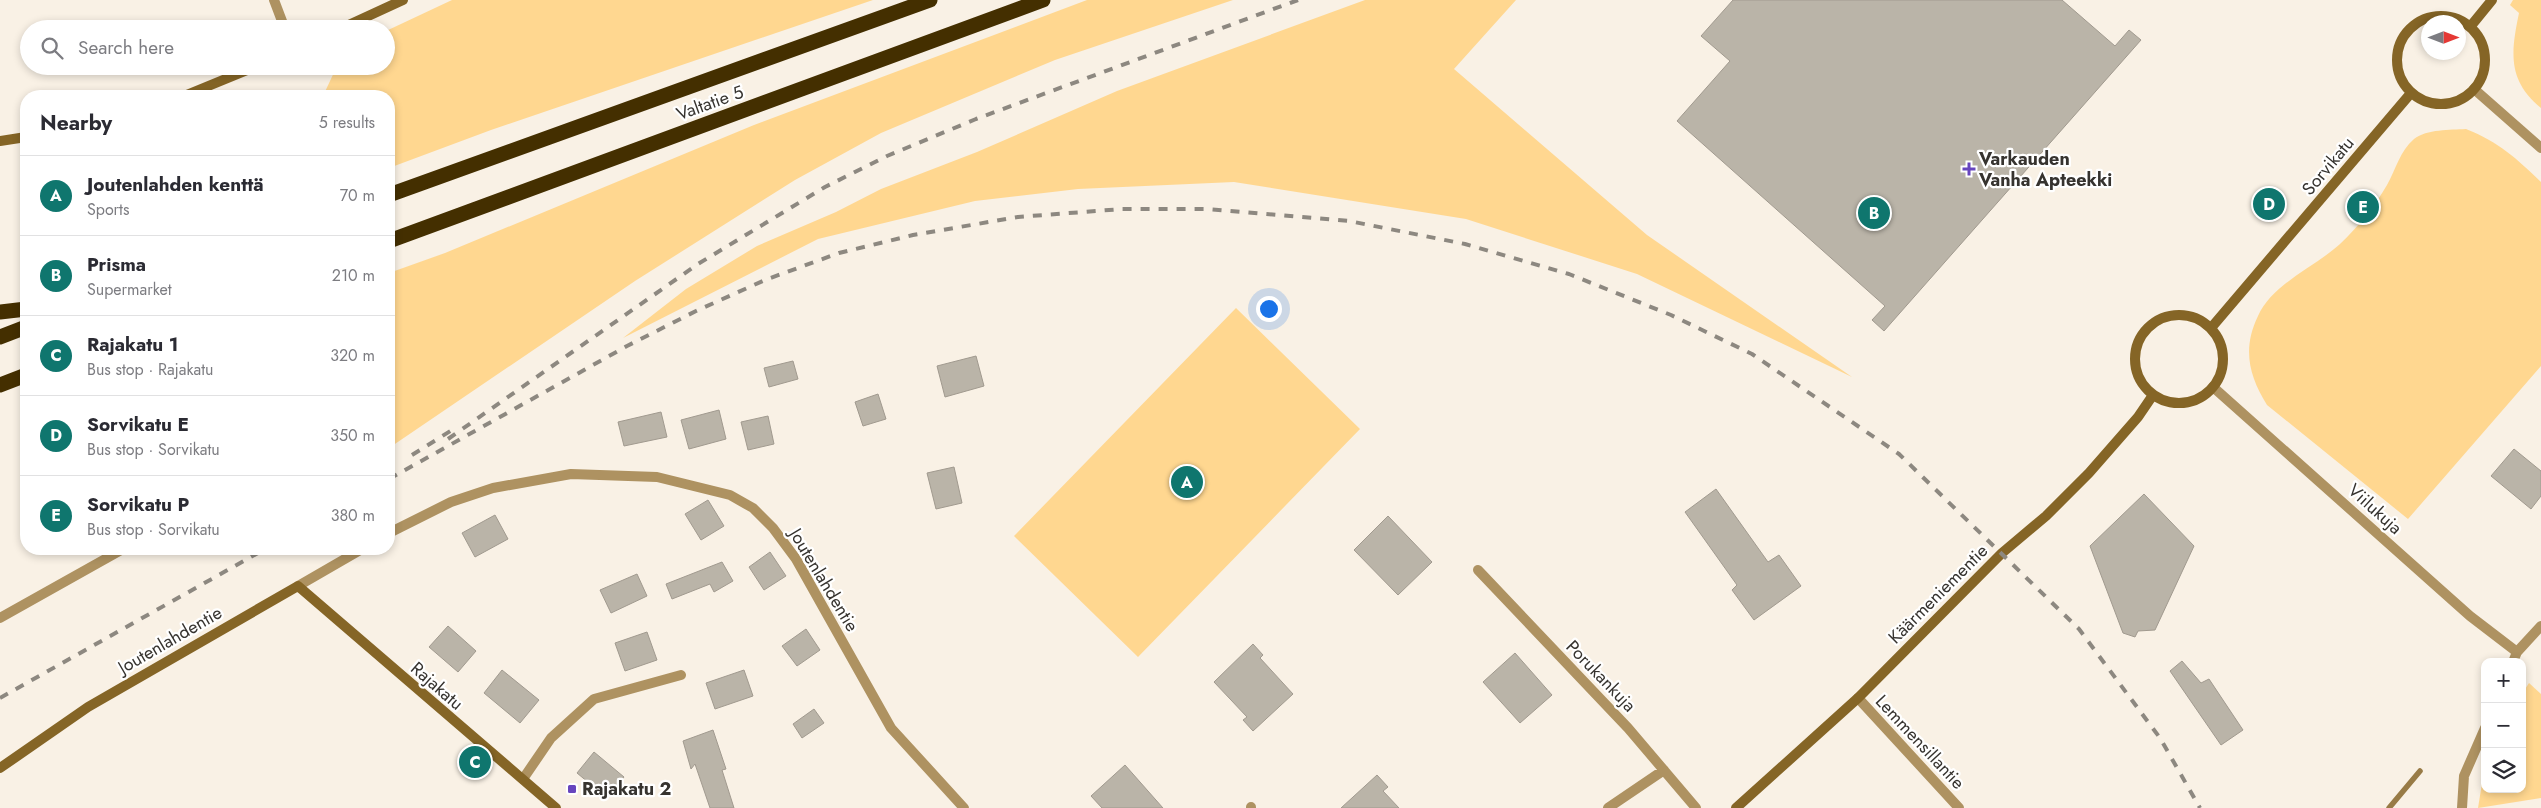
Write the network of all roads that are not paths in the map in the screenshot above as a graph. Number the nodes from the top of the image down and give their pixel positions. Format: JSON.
{"nodes":[{"id":1,"x":274,"y":0,"type":"edge"},
{"id":2,"x":403,"y":0,"type":"edge"},
{"id":3,"x":930,"y":0,"type":"edge"},
{"id":4,"x":1043,"y":0,"type":"edge"},
{"id":5,"x":2492,"y":0,"type":"edge"},
{"id":6,"x":282,"y":20,"type":"edge"},
{"id":7,"x":360,"y":20,"type":"edge"},
{"id":8,"x":2470,"y":27,"type":"junction"},
{"id":9,"x":235,"y":75,"type":"edge"},
{"id":10,"x":2474,"y":89,"type":"junction"},
{"id":11,"x":199,"y":90,"type":"edge"},
{"id":12,"x":2411,"y":93,"type":"junction"},
{"id":13,"x":20,"y":138,"type":"edge"},
{"id":14,"x":0,"y":141,"type":"edge"},
{"id":15,"x":2541,"y":148,"type":"edge"},
{"id":16,"x":395,"y":193,"type":"edge"},
{"id":17,"x":395,"y":240,"type":"edge"},
{"id":18,"x":20,"y":310,"type":"edge"},
{"id":19,"x":0,"y":312,"type":"edge"},
{"id":20,"x":2211,"y":328,"type":"junction"},
{"id":21,"x":20,"y":330,"type":"edge"},
{"id":22,"x":0,"y":338,"type":"edge"},
{"id":23,"x":20,"y":378,"type":"edge"},
{"id":24,"x":3,"y":385,"type":"edge"},
{"id":25,"x":2213,"y":387,"type":"junction"},
{"id":26,"x":2152,"y":395,"type":"junction"},
{"id":27,"x":395,"y":530,"type":"edge"},
{"id":28,"x":111,"y":555,"type":"edge"},
{"id":29,"x":352,"y":555,"type":"edge"},
{"id":30,"x":1478,"y":570,"type":"dead end"},
{"id":31,"x":298,"y":586,"type":"junction"},
{"id":32,"x":0,"y":618,"type":"edge"},
{"id":33,"x":2541,"y":626,"type":"edge"},
{"id":34,"x":2518,"y":652,"type":"junction"},
{"id":35,"x":2515,"y":658,"type":"edge"},
{"id":36,"x":681,"y":675,"type":"dead end"},
{"id":37,"x":1858,"y":698,"type":"junction"},
{"id":38,"x":2481,"y":737,"type":"edge"},
{"id":39,"x":0,"y":768,"type":"edge"},
{"id":40,"x":1664,"y":770,"type":"junction"},
{"id":41,"x":523,"y":779,"type":"junction"},
{"id":42,"x":556,"y":808,"type":"edge"},
{"id":43,"x":964,"y":808,"type":"edge"},
{"id":44,"x":1608,"y":808,"type":"edge"},
{"id":45,"x":1696,"y":808,"type":"edge"},
{"id":46,"x":1736,"y":808,"type":"edge"},
{"id":47,"x":1959,"y":808,"type":"edge"},
{"id":48,"x":2462,"y":808,"type":"edge"}],
"edges":[{"from":1,"to":6,"type":"street"},
{"from":2,"to":7,"type":"street"},
{"from":3,"to":16,"type":"highway","name":"Valtatie 5"},
{"from":4,"to":17,"type":"highway","name":"Valtatie 5"},
{"from":5,"to":8,"type":"street"},
{"from":8,"to":10,"type":"street"},
{"from":8,"to":12,"type":"street"},
{"from":9,"to":11,"type":"street"},
{"from":10,"to":12,"type":"street"},
{"from":10,"to":15,"type":"street"},
{"from":12,"to":20,"type":"street","name":"Sorvikatu"},
{"from":13,"to":14,"type":"street"},
{"from":18,"to":19,"type":"highway"},
{"from":20,"to":25,"type":"street"},
{"from":20,"to":26,"type":"street"},
{"from":21,"to":22,"type":"highway"},
{"from":23,"to":24,"type":"highway"},
{"from":25,"to":26,"type":"street"},
{"from":25,"to":34,"type":"street","name":"Viilukuja"},
{"from":26,"to":37,"type":"street","name":"Käärmeniementie"},
{"from":27,"to":43,"type":"street","name":"Joutenlahdentie"},
{"from":28,"to":32,"type":"street"},
{"from":29,"to":31,"type":"street","name":"Joutenlahdentie"},
{"from":30,"to":40,"type":"street","name":"Porukankuja"},
{"from":31,"to":39,"type":"street","name":"Joutenlahdentie"},
{"from":31,"to":41,"type":"street","name":"Rajakatu"},
{"from":33,"to":34,"type":"street"},
{"from":34,"to":35,"type":"street"},
{"from":36,"to":41,"type":"street"},
{"from":37,"to":46,"type":"street","name":"Käärmeniementie"},
{"from":37,"to":47,"type":"street","name":"Lemmensillantie"},
{"from":38,"to":48,"type":"street"},
{"from":40,"to":44,"type":"street"},
{"from":40,"to":45,"type":"street","name":"Porukankuja"},
{"from":41,"to":42,"type":"street","name":"Rajakatu"}]}
